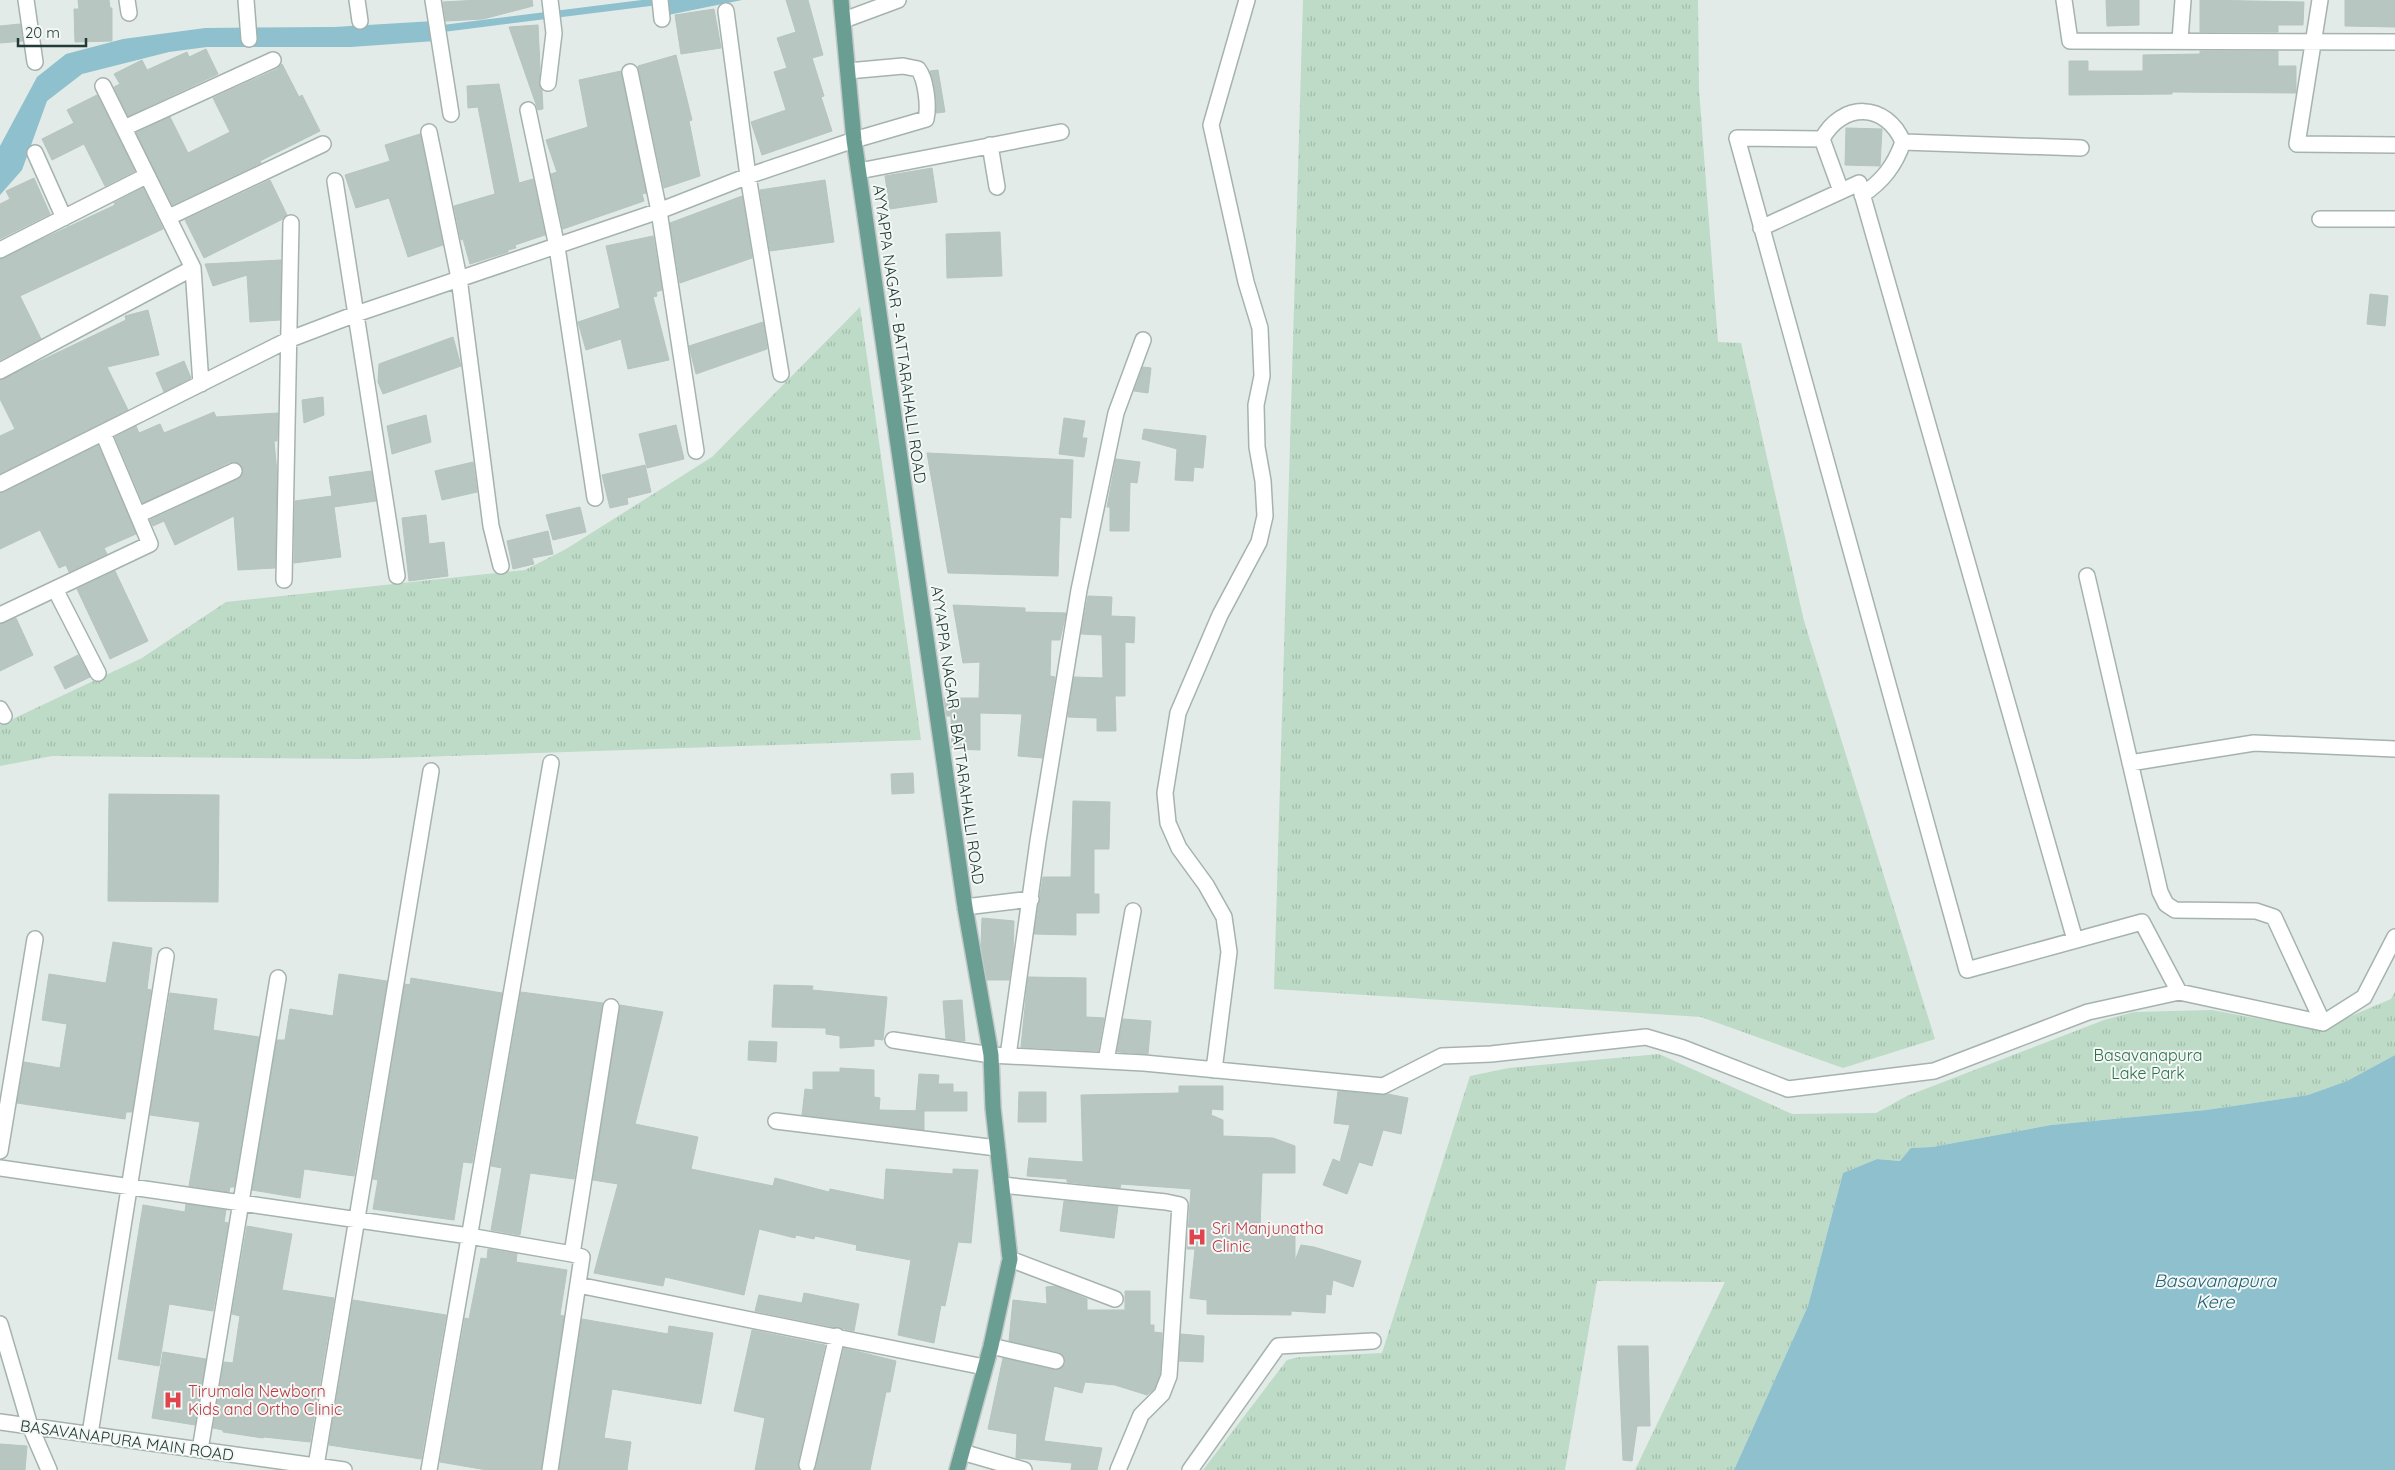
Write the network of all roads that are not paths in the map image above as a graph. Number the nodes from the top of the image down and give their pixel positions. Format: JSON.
{"nodes":[{"id":1,"x":26,"y":0,"type":"edge"},
{"id":2,"x":246,"y":0,"type":"edge"},
{"id":3,"x":358,"y":0,"type":"edge"},
{"id":4,"x":433,"y":0,"type":"edge"},
{"id":5,"x":660,"y":0,"type":"edge"},
{"id":6,"x":840,"y":0,"type":"edge"},
{"id":7,"x":898,"y":0,"type":"edge"},
{"id":8,"x":1247,"y":0,"type":"edge"},
{"id":9,"x":2064,"y":0,"type":"edge"},
{"id":10,"x":2183,"y":0,"type":"edge"},
{"id":11,"x":2320,"y":0,"type":"edge"},
{"id":12,"x":550,"y":5,"type":"edge"},
{"id":13,"x":726,"y":11,"type":"dead end"},
{"id":14,"x":662,"y":19,"type":"dead end"},
{"id":15,"x":844,"y":20,"type":"junction"},
{"id":16,"x":360,"y":21,"type":"dead end"},
{"id":17,"x":249,"y":40,"type":"dead end"},
{"id":18,"x":2180,"y":40,"type":"junction"},
{"id":19,"x":2312,"y":42,"type":"junction"},
{"id":20,"x":2395,"y":42,"type":"edge"},
{"id":21,"x":273,"y":60,"type":"dead end"},
{"id":22,"x":35,"y":62,"type":"dead end"},
{"id":23,"x":848,"y":71,"type":"junction"},
{"id":24,"x":630,"y":72,"type":"dead end"},
{"id":25,"x":548,"y":83,"type":"dead end"},
{"id":26,"x":103,"y":86,"type":"dead end"},
{"id":27,"x":528,"y":110,"type":"dead end"},
{"id":28,"x":451,"y":114,"type":"dead end"},
{"id":29,"x":124,"y":128,"type":"junction"},
{"id":30,"x":429,"y":132,"type":"dead end"},
{"id":31,"x":1061,"y":132,"type":"dead end"},
{"id":32,"x":1822,"y":139,"type":"junction"},
{"id":33,"x":854,"y":140,"type":"junction"},
{"id":34,"x":1903,"y":142,"type":"junction"},
{"id":35,"x":323,"y":144,"type":"dead end"},
{"id":36,"x":990,"y":145,"type":"junction"},
{"id":37,"x":2395,"y":145,"type":"edge"},
{"id":38,"x":2081,"y":148,"type":"dead end"},
{"id":39,"x":34,"y":153,"type":"dead end"},
{"id":40,"x":859,"y":171,"type":"junction"},
{"id":41,"x":146,"y":176,"type":"junction"},
{"id":42,"x":748,"y":176,"type":"junction"},
{"id":43,"x":335,"y":181,"type":"dead end"},
{"id":44,"x":997,"y":187,"type":"dead end"},
{"id":45,"x":1841,"y":191,"type":"junction"},
{"id":46,"x":1862,"y":195,"type":"junction"},
{"id":47,"x":659,"y":211,"type":"junction"},
{"id":48,"x":64,"y":218,"type":"junction"},
{"id":49,"x":169,"y":218,"type":"junction"},
{"id":50,"x":2320,"y":219,"type":"dead end"},
{"id":51,"x":2395,"y":219,"type":"edge"},
{"id":52,"x":291,"y":223,"type":"dead end"},
{"id":53,"x":1761,"y":228,"type":"junction"},
{"id":54,"x":557,"y":247,"type":"junction"},
{"id":55,"x":0,"y":250,"type":"edge"},
{"id":56,"x":193,"y":268,"type":"junction"},
{"id":57,"x":460,"y":278,"type":"junction"},
{"id":58,"x":356,"y":314,"type":"junction"},
{"id":59,"x":288,"y":340,"type":"junction"},
{"id":60,"x":1143,"y":340,"type":"dead end"},
{"id":61,"x":0,"y":371,"type":"edge"},
{"id":62,"x":781,"y":374,"type":"dead end"},
{"id":63,"x":201,"y":384,"type":"junction"},
{"id":64,"x":103,"y":433,"type":"junction"},
{"id":65,"x":696,"y":451,"type":"dead end"},
{"id":66,"x":234,"y":471,"type":"dead end"},
{"id":67,"x":0,"y":484,"type":"edge"},
{"id":68,"x":595,"y":498,"type":"dead end"},
{"id":69,"x":138,"y":515,"type":"junction"},
{"id":70,"x":501,"y":566,"type":"dead end"},
{"id":71,"x":396,"y":576,"type":"dead end"},
{"id":72,"x":2087,"y":576,"type":"dead end"},
{"id":73,"x":284,"y":580,"type":"dead end"},
{"id":74,"x":55,"y":589,"type":"junction"},
{"id":75,"x":0,"y":615,"type":"edge"},
{"id":76,"x":98,"y":673,"type":"dead end"},
{"id":77,"x":2395,"y":749,"type":"edge"},
{"id":78,"x":551,"y":763,"type":"dead end"},
{"id":79,"x":2130,"y":763,"type":"junction"},
{"id":80,"x":431,"y":771,"type":"dead end"},
{"id":81,"x":1031,"y":899,"type":"junction"},
{"id":82,"x":965,"y":907,"type":"junction"},
{"id":83,"x":1133,"y":912,"type":"dead end"},
{"id":84,"x":2395,"y":937,"type":"edge"},
{"id":85,"x":35,"y":939,"type":"dead end"},
{"id":86,"x":2074,"y":940,"type":"junction"},
{"id":87,"x":166,"y":956,"type":"dead end"},
{"id":88,"x":278,"y":978,"type":"dead end"},
{"id":89,"x":2180,"y":992,"type":"junction"},
{"id":90,"x":611,"y":1007,"type":"dead end"},
{"id":91,"x":2323,"y":1023,"type":"junction"},
{"id":92,"x":892,"y":1040,"type":"dead end"},
{"id":93,"x":991,"y":1055,"type":"junction"},
{"id":94,"x":1008,"y":1056,"type":"junction"},
{"id":95,"x":1106,"y":1061,"type":"junction"},
{"id":96,"x":1214,"y":1070,"type":"junction"},
{"id":97,"x":776,"y":1121,"type":"dead end"},
{"id":98,"x":998,"y":1148,"type":"junction"},
{"id":99,"x":0,"y":1151,"type":"edge"},
{"id":100,"x":0,"y":1168,"type":"edge"},
{"id":101,"x":1002,"y":1185,"type":"junction"},
{"id":102,"x":130,"y":1186,"type":"junction"},
{"id":103,"x":240,"y":1203,"type":"junction"},
{"id":104,"x":357,"y":1219,"type":"junction"},
{"id":105,"x":469,"y":1236,"type":"junction"},
{"id":106,"x":572,"y":1254,"type":"junction"},
{"id":107,"x":1010,"y":1259,"type":"junction"},
{"id":108,"x":578,"y":1285,"type":"junction"},
{"id":109,"x":1115,"y":1299,"type":"dead end"},
{"id":110,"x":0,"y":1324,"type":"edge"},
{"id":111,"x":837,"y":1336,"type":"junction"},
{"id":112,"x":1373,"y":1341,"type":"dead end"},
{"id":113,"x":991,"y":1346,"type":"junction"},
{"id":114,"x":1056,"y":1361,"type":"dead end"},
{"id":115,"x":984,"y":1367,"type":"junction"},
{"id":116,"x":0,"y":1422,"type":"edge"},
{"id":117,"x":30,"y":1426,"type":"junction"},
{"id":118,"x":90,"y":1434,"type":"junction"},
{"id":119,"x":200,"y":1450,"type":"junction"},
{"id":120,"x":962,"y":1452,"type":"junction"},
{"id":121,"x":807,"y":1465,"type":"dead end"},
{"id":122,"x":316,"y":1466,"type":"junction"},
{"id":123,"x":49,"y":1470,"type":"edge"},
{"id":124,"x":344,"y":1470,"type":"edge"},
{"id":125,"x":429,"y":1470,"type":"edge"},
{"id":126,"x":550,"y":1470,"type":"edge"},
{"id":127,"x":957,"y":1470,"type":"edge"},
{"id":128,"x":1024,"y":1470,"type":"edge"},
{"id":129,"x":1118,"y":1470,"type":"edge"},
{"id":130,"x":1190,"y":1470,"type":"edge"}],
"edges":[{"from":1,"to":22,"type":"street"},
{"from":2,"to":17,"type":"street"},
{"from":3,"to":16,"type":"street"},
{"from":4,"to":28,"type":"street"},
{"from":5,"to":14,"type":"street"},
{"from":6,"to":15,"type":"main road","name":"AYYAPPA NAGAR - BATTARAHALLI ROAD"},
{"from":7,"to":15,"type":"street"},
{"from":8,"to":96,"type":"street"},
{"from":9,"to":18,"type":"street"},
{"from":10,"to":18,"type":"street"},
{"from":11,"to":19,"type":"street"},
{"from":12,"to":25,"type":"street"},
{"from":13,"to":42,"type":"street"},
{"from":15,"to":23,"type":"main road","name":"AYYAPPA NAGAR - BATTARAHALLI ROAD"},
{"from":18,"to":19,"type":"street"},
{"from":19,"to":20,"type":"street"},
{"from":19,"to":37,"type":"street"},
{"from":21,"to":29,"type":"street"},
{"from":23,"to":33,"type":"main road","name":"AYYAPPA NAGAR - BATTARAHALLI ROAD"},
{"from":23,"to":33,"type":"street"},
{"from":24,"to":47,"type":"street"},
{"from":26,"to":29,"type":"street"},
{"from":27,"to":54,"type":"street"},
{"from":29,"to":41,"type":"street"},
{"from":30,"to":57,"type":"street"},
{"from":31,"to":36,"type":"street"},
{"from":32,"to":34,"type":"street"},
{"from":32,"to":45,"type":"street"},
{"from":32,"to":53,"type":"street"},
{"from":33,"to":40,"type":"main road","name":"AYYAPPA NAGAR - BATTARAHALLI ROAD"},
{"from":33,"to":42,"type":"street"},
{"from":34,"to":38,"type":"street"},
{"from":34,"to":46,"type":"street"},
{"from":35,"to":49,"type":"street"},
{"from":36,"to":40,"type":"street"},
{"from":36,"to":44,"type":"street"},
{"from":39,"to":48,"type":"street"},
{"from":40,"to":82,"type":"main road","name":"AYYAPPA NAGAR - BATTARAHALLI ROAD"},
{"from":41,"to":48,"type":"street"},
{"from":41,"to":49,"type":"street"},
{"from":42,"to":47,"type":"street"},
{"from":42,"to":62,"type":"street"},
{"from":43,"to":58,"type":"street"},
{"from":45,"to":46,"type":"street"},
{"from":45,"to":53,"type":"street"},
{"from":46,"to":86,"type":"street"},
{"from":47,"to":54,"type":"street"},
{"from":47,"to":65,"type":"street"},
{"from":48,"to":55,"type":"street"},
{"from":49,"to":56,"type":"street"},
{"from":50,"to":51,"type":"street"},
{"from":52,"to":59,"type":"street"},
{"from":53,"to":86,"type":"street"},
{"from":54,"to":57,"type":"street"},
{"from":54,"to":68,"type":"street"},
{"from":56,"to":61,"type":"street"},
{"from":56,"to":63,"type":"street"},
{"from":57,"to":58,"type":"street"},
{"from":57,"to":70,"type":"street"},
{"from":58,"to":59,"type":"street"},
{"from":58,"to":71,"type":"street"},
{"from":59,"to":63,"type":"street"},
{"from":59,"to":73,"type":"street"},
{"from":60,"to":81,"type":"street"},
{"from":63,"to":64,"type":"street"},
{"from":64,"to":67,"type":"street"},
{"from":64,"to":69,"type":"street"},
{"from":66,"to":69,"type":"street"},
{"from":69,"to":74,"type":"street"},
{"from":72,"to":79,"type":"street"},
{"from":74,"to":75,"type":"street"},
{"from":74,"to":76,"type":"street"},
{"from":77,"to":79,"type":"street"},
{"from":78,"to":105,"type":"street"},
{"from":79,"to":91,"type":"street"},
{"from":80,"to":104,"type":"street"},
{"from":81,"to":82,"type":"street"},
{"from":81,"to":94,"type":"street"},
{"from":82,"to":93,"type":"main road","name":"AYYAPPA NAGAR - BATTARAHALLI ROAD"},
{"from":83,"to":95,"type":"street"},
{"from":84,"to":91,"type":"street"},
{"from":85,"to":99,"type":"street"},
{"from":86,"to":89,"type":"street"},
{"from":87,"to":102,"type":"street"},
{"from":88,"to":103,"type":"street"},
{"from":89,"to":91,"type":"street"},
{"from":89,"to":96,"type":"street"},
{"from":90,"to":106,"type":"street"},
{"from":92,"to":93,"type":"street"},
{"from":93,"to":94,"type":"street"},
{"from":93,"to":98,"type":"main road","name":"AYYAPPA NAGAR - BATTARAHALLI ROAD"},
{"from":94,"to":95,"type":"street"},
{"from":95,"to":96,"type":"street"},
{"from":97,"to":98,"type":"street"},
{"from":98,"to":101,"type":"main road","name":"AYYAPPA NAGAR - BATTARAHALLI ROAD"},
{"from":100,"to":102,"type":"street"},
{"from":101,"to":107,"type":"main road","name":"AYYAPPA NAGAR - BATTARAHALLI ROAD"},
{"from":101,"to":129,"type":"street"},
{"from":102,"to":103,"type":"street"},
{"from":102,"to":118,"type":"street"},
{"from":103,"to":104,"type":"street"},
{"from":103,"to":119,"type":"street"},
{"from":104,"to":105,"type":"street"},
{"from":104,"to":122,"type":"street"},
{"from":105,"to":106,"type":"street"},
{"from":105,"to":125,"type":"street"},
{"from":106,"to":108,"type":"street"},
{"from":107,"to":109,"type":"street"},
{"from":107,"to":113,"type":"main road","name":"AYYAPPA NAGAR - BATTARAHALLI ROAD"},
{"from":108,"to":111,"type":"street"},
{"from":108,"to":126,"type":"street"},
{"from":110,"to":117,"type":"street"},
{"from":111,"to":115,"type":"street"},
{"from":111,"to":121,"type":"street"},
{"from":112,"to":130,"type":"street"},
{"from":113,"to":114,"type":"street"},
{"from":113,"to":115,"type":"main road","name":"AYYAPPA NAGAR - BATTARAHALLI ROAD"},
{"from":115,"to":120,"type":"main road","name":"AYYAPPA NAGAR - BATTARAHALLI ROAD"},
{"from":116,"to":117,"type":"street","name":"BASAVANAPURA MAIN ROAD"},
{"from":117,"to":118,"type":"street","name":"BASAVANAPURA MAIN ROAD"},
{"from":117,"to":123,"type":"street"},
{"from":118,"to":119,"type":"street","name":"BASAVANAPURA MAIN ROAD"},
{"from":119,"to":122,"type":"street","name":"BASAVANAPURA MAIN ROAD"},
{"from":120,"to":127,"type":"main road","name":"AYYAPPA NAGAR - BATTARAHALLI ROAD"},
{"from":120,"to":128,"type":"street"},
{"from":122,"to":124,"type":"street","name":"BASAVANAPURA MAIN ROAD"}]}
